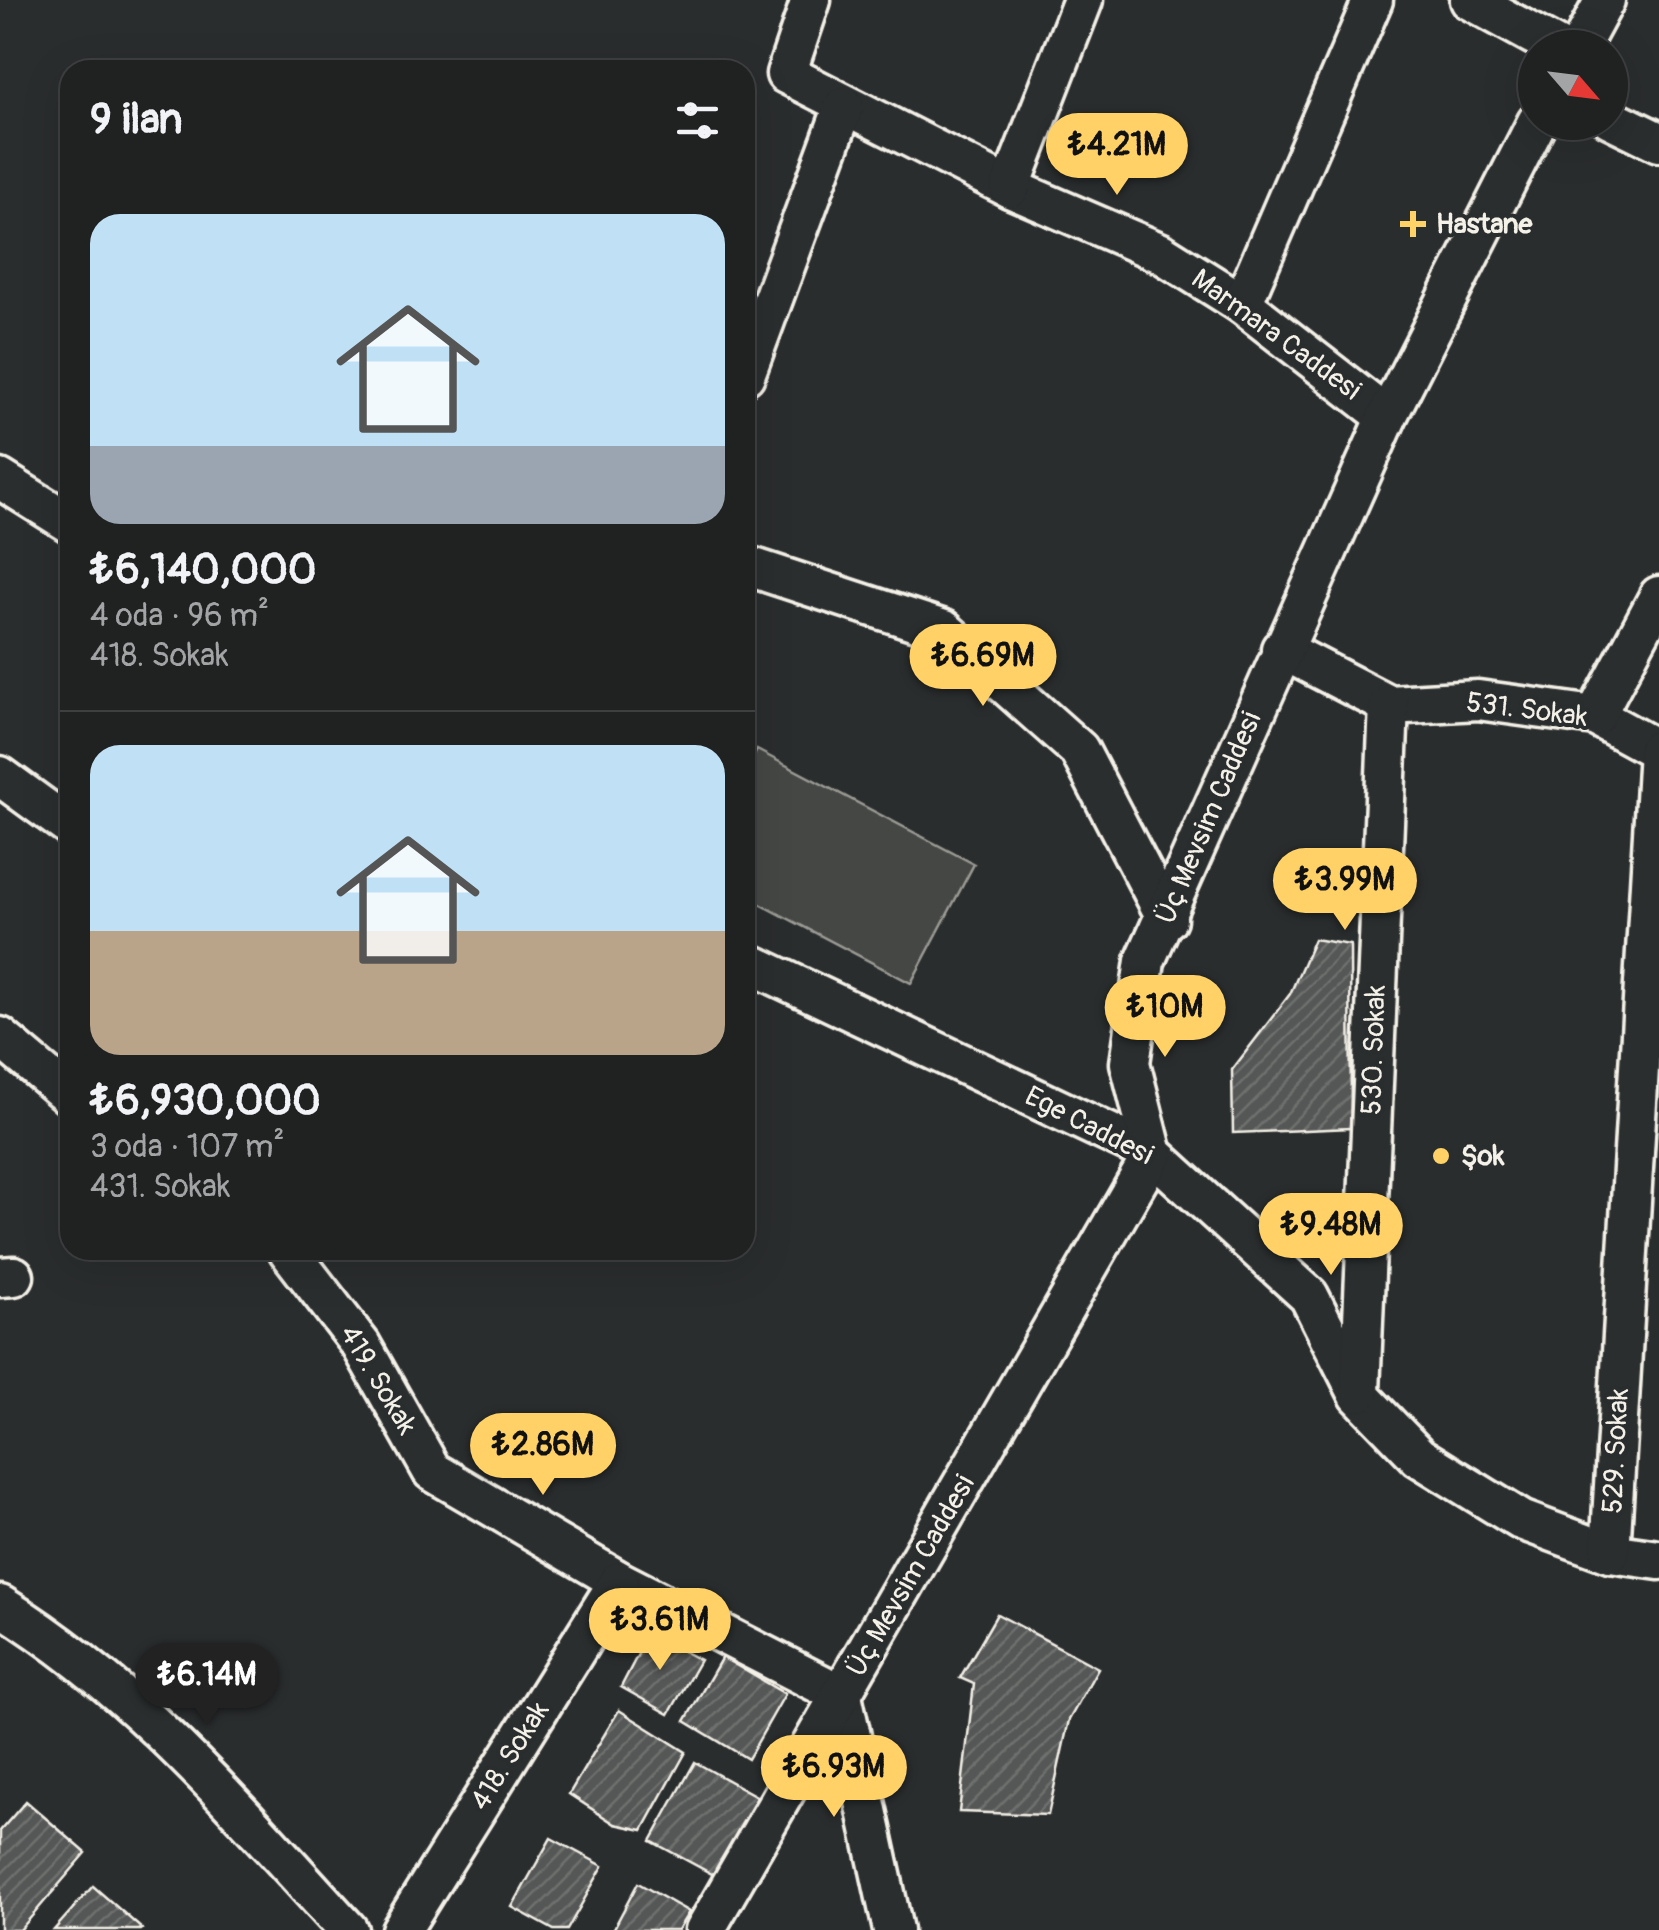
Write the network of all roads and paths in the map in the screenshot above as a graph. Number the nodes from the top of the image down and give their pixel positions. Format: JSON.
{"nodes":[{"id":1,"x":811,"y":0,"type":"edge"},
{"id":2,"x":1083,"y":0,"type":"edge"},
{"id":3,"x":1373,"y":0,"type":"edge"},
{"id":4,"x":1470,"y":0,"type":"edge"},
{"id":5,"x":1605,"y":0,"type":"edge"},
{"id":6,"x":1525,"y":30,"type":"edge"},
{"id":7,"x":1589,"y":30,"type":"edge"},
{"id":8,"x":844,"y":106,"type":"junction"},
{"id":9,"x":1628,"y":127,"type":"edge"},
{"id":10,"x":1528,"y":140,"type":"edge"},
{"id":11,"x":1659,"y":142,"type":"edge"},
{"id":12,"x":1010,"y":188,"type":"junction"},
{"id":13,"x":1242,"y":304,"type":"junction"},
{"id":14,"x":755,"y":348,"type":"edge"},
{"id":15,"x":1387,"y":417,"type":"junction"},
{"id":16,"x":0,"y":479,"type":"edge"},
{"id":17,"x":60,"y":517,"type":"edge"},
{"id":18,"x":755,"y":568,"type":"edge"},
{"id":19,"x":1659,"y":596,"type":"edge"},
{"id":20,"x":1280,"y":649,"type":"junction"},
{"id":21,"x":1389,"y":705,"type":"junction"},
{"id":22,"x":1595,"y":716,"type":"junction"},
{"id":23,"x":1659,"y":750,"type":"edge"},
{"id":24,"x":0,"y":776,"type":"edge"},
{"id":25,"x":60,"y":820,"type":"edge"},
{"id":26,"x":1167,"y":918,"type":"junction"},
{"id":27,"x":755,"y":966,"type":"edge"},
{"id":28,"x":0,"y":1037,"type":"edge"},
{"id":29,"x":60,"y":1088,"type":"edge"},
{"id":30,"x":1153,"y":1154,"type":"junction"},
{"id":31,"x":296,"y":1260,"type":"edge"},
{"id":32,"x":1360,"y":1395,"type":"junction"},
{"id":33,"x":1610,"y":1553,"type":"junction"},
{"id":34,"x":1659,"y":1560,"type":"edge"},
{"id":35,"x":619,"y":1581,"type":"junction"},
{"id":36,"x":0,"y":1605,"type":"edge"},
{"id":37,"x":842,"y":1695,"type":"junction"},
{"id":38,"x":348,"y":1930,"type":"edge"},
{"id":39,"x":401,"y":1930,"type":"edge"},
{"id":40,"x":705,"y":1930,"type":"edge"},
{"id":41,"x":893,"y":1930,"type":"edge"}],
"edges":[{"from":1,"to":8,"type":"street","name":"Marmara Caddesi"},
{"from":2,"to":12,"type":"street"},
{"from":3,"to":13,"type":"street"},
{"from":4,"to":6,"type":"street"},
{"from":5,"to":7,"type":"street"},
{"from":8,"to":12,"type":"street","name":"Marmara Caddesi"},
{"from":8,"to":14,"type":"street"},
{"from":9,"to":11,"type":"street"},
{"from":10,"to":15,"type":"street","name":"Üç Mevsim Caddesi"},
{"from":12,"to":13,"type":"street","name":"Marmara Caddesi"},
{"from":13,"to":15,"type":"street","name":"Marmara Caddesi"},
{"from":15,"to":20,"type":"street","name":"Üç Mevsim Caddesi"},
{"from":16,"to":17,"type":"street"},
{"from":18,"to":26,"type":"street"},
{"from":19,"to":22,"type":"street"},
{"from":20,"to":21,"type":"street"},
{"from":20,"to":26,"type":"street","name":"Üç Mevsim Caddesi"},
{"from":21,"to":22,"type":"street","name":"531. Sokak"},
{"from":21,"to":32,"type":"street","name":"530. Sokak"},
{"from":22,"to":23,"type":"street","name":"531. Sokak"},
{"from":23,"to":33,"type":"street","name":"529. Sokak"},
{"from":24,"to":25,"type":"street"},
{"from":26,"to":30,"type":"street","name":"Üç Mevsim Caddesi"},
{"from":27,"to":30,"type":"street","name":"Ege Caddesi"},
{"from":28,"to":29,"type":"street"},
{"from":30,"to":32,"type":"street","name":"Ege Caddesi"},
{"from":30,"to":37,"type":"street","name":"Üç Mevsim Caddesi"},
{"from":31,"to":35,"type":"street","name":"419. Sokak"},
{"from":32,"to":33,"type":"street","name":"Ege Caddesi"},
{"from":33,"to":34,"type":"street","name":"Ege Caddesi"},
{"from":35,"to":37,"type":"street","name":"419. Sokak"},
{"from":35,"to":39,"type":"street","name":"418. Sokak"},
{"from":36,"to":38,"type":"street"},
{"from":37,"to":40,"type":"street","name":"Üç Mevsim Caddesi"},
{"from":37,"to":41,"type":"street"}]}
